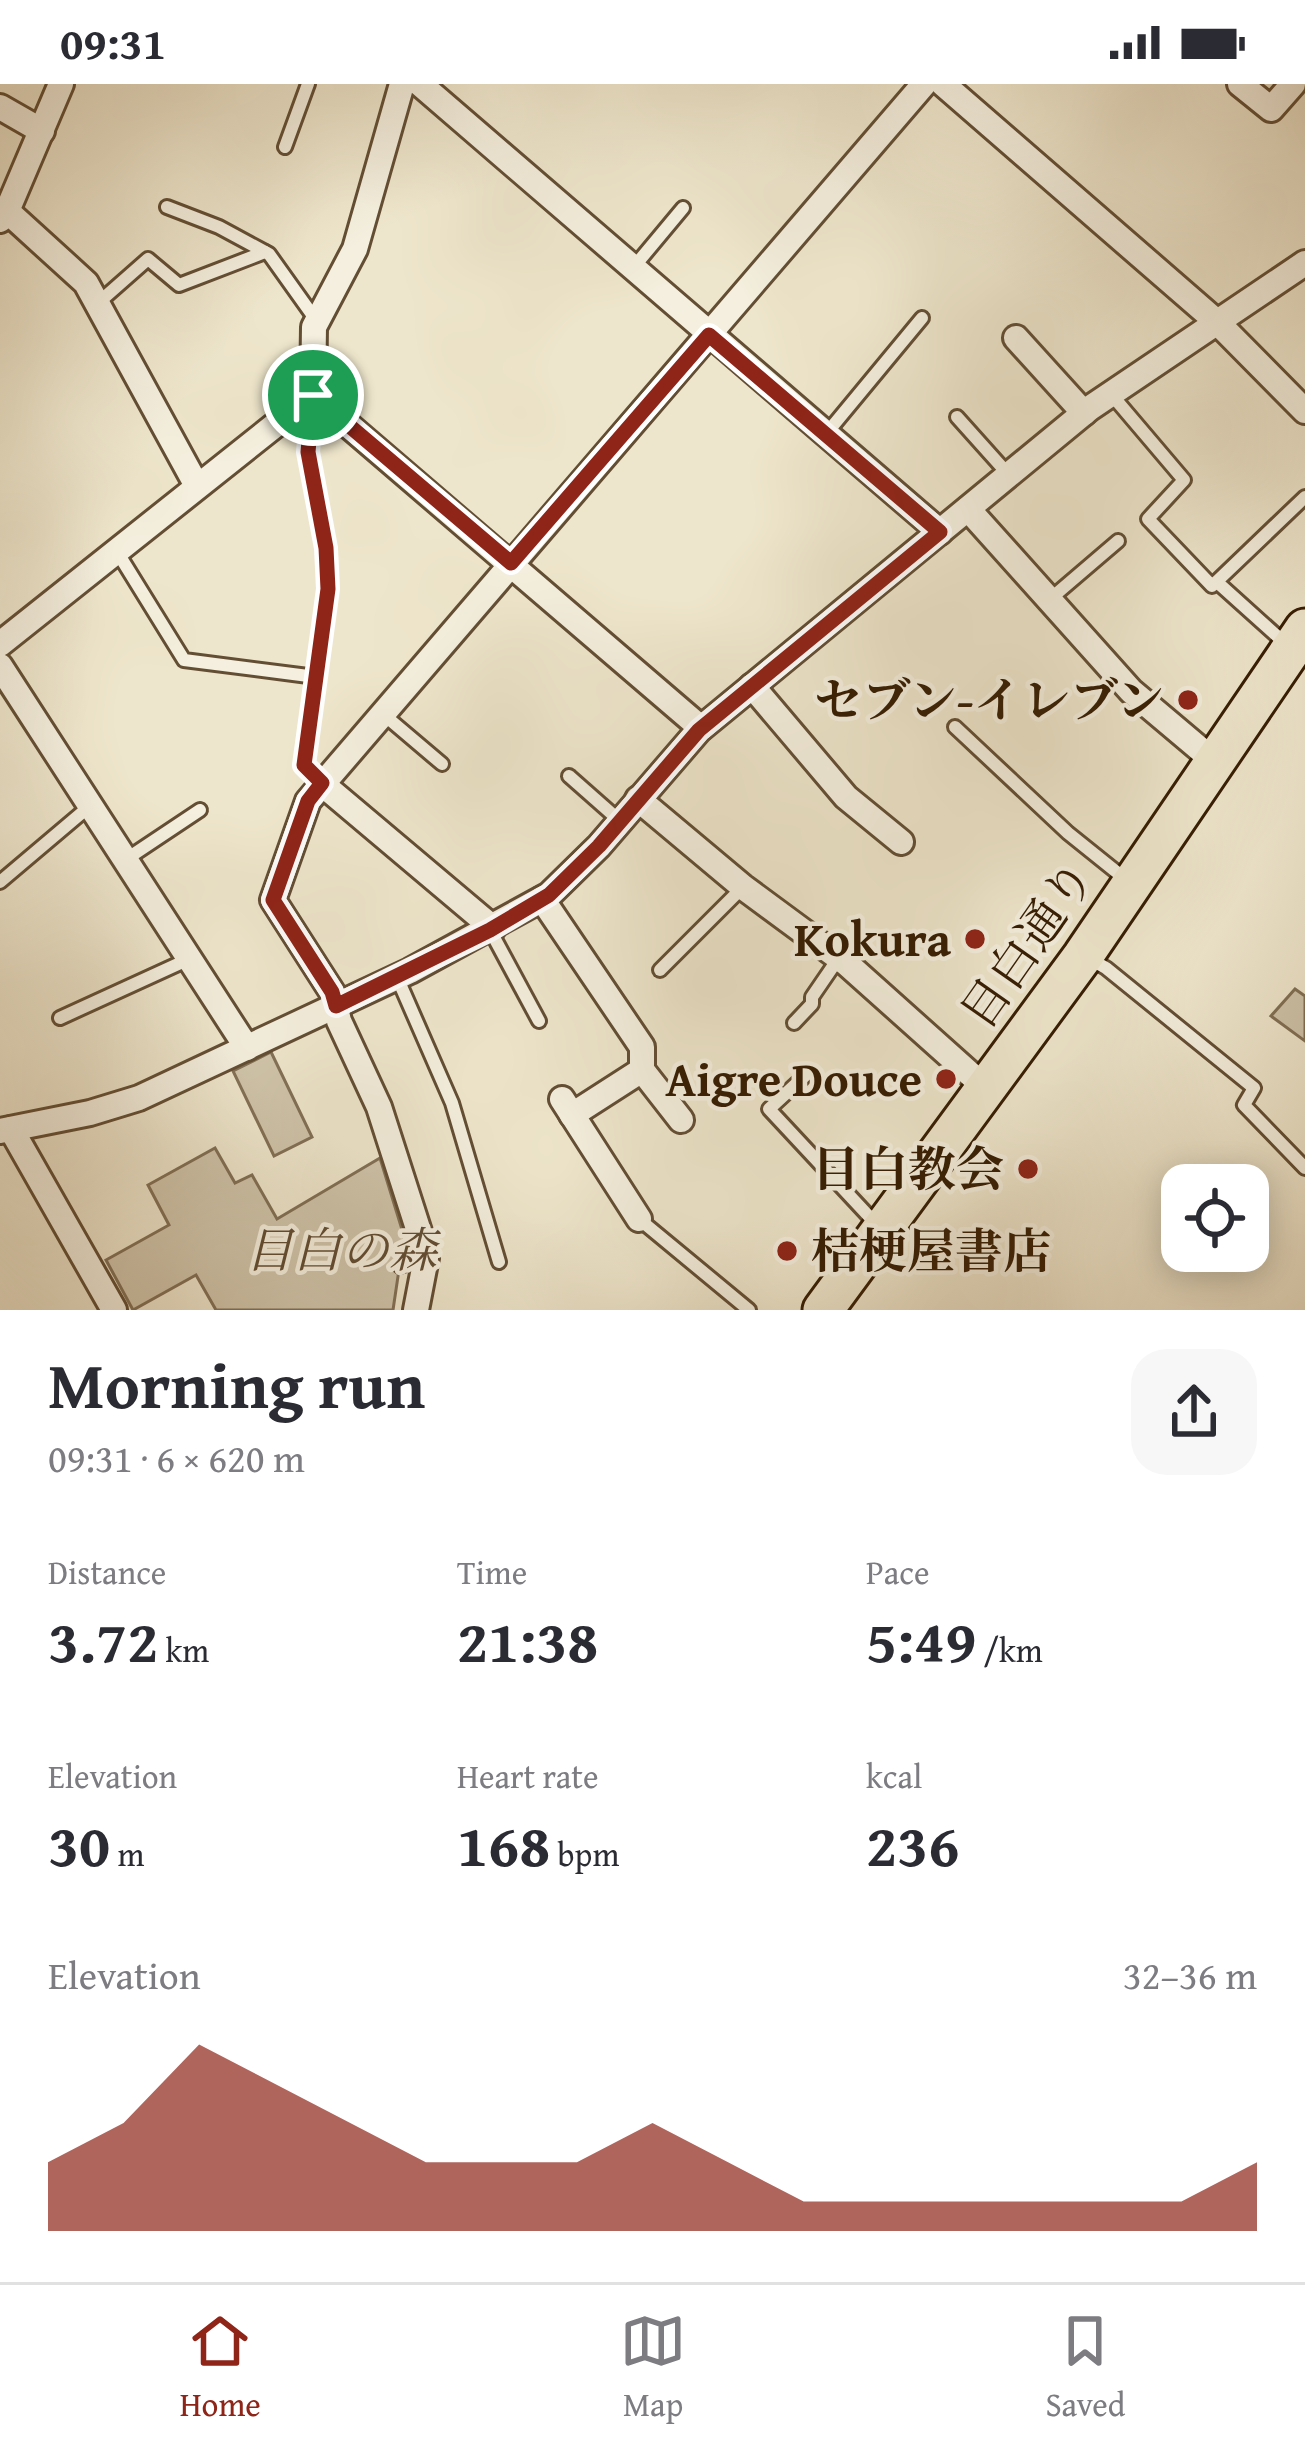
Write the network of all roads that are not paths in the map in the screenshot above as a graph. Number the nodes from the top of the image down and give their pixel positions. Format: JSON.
{"nodes":[{"id":1,"x":61,"y":84,"type":"edge"},
{"id":2,"x":308,"y":84,"type":"edge"},
{"id":3,"x":402,"y":84,"type":"edge"},
{"id":4,"x":421,"y":84,"type":"edge"},
{"id":5,"x":924,"y":84,"type":"edge"},
{"id":6,"x":943,"y":84,"type":"edge"},
{"id":7,"x":1240,"y":84,"type":"edge"},
{"id":8,"x":1293,"y":84,"type":"edge"},
{"id":9,"x":0,"y":107,"type":"edge"},
{"id":10,"x":42,"y":131,"type":"junction"},
{"id":11,"x":285,"y":147,"type":"dead end"},
{"id":12,"x":167,"y":207,"type":"dead end"},
{"id":13,"x":683,"y":208,"type":"dead end"},
{"id":14,"x":3,"y":216,"type":"edge"},
{"id":15,"x":265,"y":252,"type":"junction"},
{"id":16,"x":1305,"y":263,"type":"edge"},
{"id":17,"x":633,"y":269,"type":"junction"},
{"id":18,"x":98,"y":304,"type":"junction"},
{"id":19,"x":922,"y":318,"type":"dead end"},
{"id":20,"x":316,"y":320,"type":"junction"},
{"id":21,"x":1217,"y":322,"type":"junction"},
{"id":22,"x":709,"y":335,"type":"junction"},
{"id":23,"x":1016,"y":338,"type":"dead end"},
{"id":24,"x":1111,"y":394,"type":"junction"},
{"id":25,"x":313,"y":395,"type":"junction"},
{"id":26,"x":1305,"y":411,"type":"edge"},
{"id":27,"x":1084,"y":413,"type":"junction"},
{"id":28,"x":957,"y":417,"type":"dead end"},
{"id":29,"x":825,"y":435,"type":"junction"},
{"id":30,"x":1009,"y":475,"type":"junction"},
{"id":31,"x":197,"y":486,"type":"junction"},
{"id":32,"x":1305,"y":497,"type":"edge"},
{"id":33,"x":968,"y":509,"type":"junction"},
{"id":34,"x":940,"y":532,"type":"junction"},
{"id":35,"x":1118,"y":541,"type":"dead end"},
{"id":36,"x":116,"y":549,"type":"junction"},
{"id":37,"x":511,"y":563,"type":"junction"},
{"id":38,"x":1216,"y":582,"type":"junction"},
{"id":39,"x":1049,"y":599,"type":"junction"},
{"id":40,"x":1298,"y":639,"type":"edge"},
{"id":41,"x":0,"y":644,"type":"edge"},
{"id":42,"x":0,"y":665,"type":"edge"},
{"id":43,"x":316,"y":677,"type":"junction"},
{"id":44,"x":752,"y":686,"type":"junction"},
{"id":45,"x":383,"y":714,"type":"junction"},
{"id":46,"x":701,"y":728,"type":"junction"},
{"id":47,"x":956,"y":728,"type":"dead end"},
{"id":48,"x":1214,"y":761,"type":"junction"},
{"id":49,"x":442,"y":764,"type":"dead end"},
{"id":50,"x":569,"y":776,"type":"dead end"},
{"id":51,"x":322,"y":783,"type":"junction"},
{"id":52,"x":638,"y":800,"type":"junction"},
{"id":53,"x":91,"y":806,"type":"junction"},
{"id":54,"x":200,"y":810,"type":"dead end"},
{"id":55,"x":621,"y":822,"type":"junction"},
{"id":56,"x":901,"y":842,"type":"dead end"},
{"id":57,"x":125,"y":860,"type":"junction"},
{"id":58,"x":0,"y":882,"type":"edge"},
{"id":59,"x":1131,"y":884,"type":"junction"},
{"id":60,"x":743,"y":887,"type":"junction"},
{"id":61,"x":542,"y":899,"type":"junction"},
{"id":62,"x":492,"y":929,"type":"junction"},
{"id":63,"x":1083,"y":956,"type":"junction"},
{"id":64,"x":839,"y":958,"type":"junction"},
{"id":65,"x":189,"y":959,"type":"junction"},
{"id":66,"x":661,"y":970,"type":"dead end"},
{"id":67,"x":398,"y":977,"type":"junction"},
{"id":68,"x":336,"y":1006,"type":"junction"},
{"id":69,"x":60,"y":1018,"type":"dead end"},
{"id":70,"x":539,"y":1021,"type":"dead end"},
{"id":71,"x":794,"y":1023,"type":"dead end"},
{"id":72,"x":247,"y":1048,"type":"junction"},
{"id":73,"x":643,"y":1070,"type":"junction"},
{"id":74,"x":808,"y":1073,"type":"dead end"},
{"id":75,"x":988,"y":1090,"type":"junction"},
{"id":76,"x":681,"y":1120,"type":"dead end"},
{"id":77,"x":5,"y":1130,"type":"edge"},
{"id":78,"x":1305,"y":1168,"type":"edge"},
{"id":79,"x":639,"y":1219,"type":"joint"},
{"id":80,"x":882,"y":1231,"type":"junction"},
{"id":81,"x":426,"y":1258,"type":"junction"},
{"id":82,"x":499,"y":1262,"type":"dead end"},
{"id":83,"x":400,"y":1266,"type":"dead end"},
{"id":84,"x":112,"y":1295,"type":"edge"},
{"id":85,"x":416,"y":1310,"type":"edge"},
{"id":86,"x":749,"y":1310,"type":"edge"},
{"id":87,"x":823,"y":1310,"type":"edge"}],
"edges":[{"from":1,"to":10,"type":"street"},
{"from":2,"to":11,"type":"lane"},
{"from":3,"to":20,"type":"street"},
{"from":4,"to":17,"type":"street"},
{"from":5,"to":22,"type":"street"},
{"from":6,"to":21,"type":"street"},
{"from":7,"to":8,"type":"street"},
{"from":9,"to":10,"type":"street"},
{"from":10,"to":14,"type":"street"},
{"from":12,"to":15,"type":"lane"},
{"from":13,"to":17,"type":"lane"},
{"from":14,"to":18,"type":"street"},
{"from":15,"to":18,"type":"lane"},
{"from":15,"to":20,"type":"lane"},
{"from":16,"to":21,"type":"street"},
{"from":17,"to":22,"type":"street"},
{"from":18,"to":31,"type":"street"},
{"from":19,"to":29,"type":"lane"},
{"from":20,"to":25,"type":"street"},
{"from":21,"to":24,"type":"street"},
{"from":21,"to":26,"type":"street"},
{"from":22,"to":29,"type":"street"},
{"from":22,"to":37,"type":"street"},
{"from":23,"to":27,"type":"street"},
{"from":24,"to":27,"type":"street"},
{"from":24,"to":38,"type":"lane"},
{"from":25,"to":31,"type":"street"},
{"from":25,"to":37,"type":"street"},
{"from":25,"to":43,"type":"lane"},
{"from":27,"to":30,"type":"street"},
{"from":28,"to":30,"type":"lane"},
{"from":29,"to":34,"type":"street"},
{"from":30,"to":33,"type":"street"},
{"from":31,"to":36,"type":"street"},
{"from":32,"to":38,"type":"lane"},
{"from":33,"to":34,"type":"street"},
{"from":33,"to":39,"type":"street"},
{"from":34,"to":44,"type":"street"},
{"from":35,"to":39,"type":"lane"},
{"from":36,"to":41,"type":"street"},
{"from":36,"to":43,"type":"lane"},
{"from":37,"to":45,"type":"street"},
{"from":37,"to":46,"type":"street"},
{"from":38,"to":40,"type":"lane"},
{"from":39,"to":48,"type":"street"},
{"from":40,"to":48,"type":"main road","name":"目白通り"},
{"from":42,"to":53,"type":"street"},
{"from":43,"to":51,"type":"lane"},
{"from":44,"to":46,"type":"street"},
{"from":44,"to":56,"type":"street"},
{"from":45,"to":49,"type":"lane"},
{"from":45,"to":51,"type":"street"},
{"from":46,"to":52,"type":"street"},
{"from":47,"to":59,"type":"lane"},
{"from":48,"to":59,"type":"main road","name":"目白通り"},
{"from":50,"to":55,"type":"lane"},
{"from":51,"to":62,"type":"street"},
{"from":51,"to":68,"type":"street"},
{"from":52,"to":55,"type":"street"},
{"from":52,"to":60,"type":"street"},
{"from":53,"to":57,"type":"street"},
{"from":53,"to":58,"type":"lane"},
{"from":54,"to":57,"type":"lane"},
{"from":55,"to":61,"type":"street"},
{"from":57,"to":65,"type":"street"},
{"from":59,"to":63,"type":"main road","name":"目白通り"},
{"from":60,"to":64,"type":"street"},
{"from":60,"to":66,"type":"lane"},
{"from":61,"to":62,"type":"street"},
{"from":61,"to":73,"type":"street"},
{"from":62,"to":67,"type":"street"},
{"from":62,"to":70,"type":"lane"},
{"from":63,"to":75,"type":"main road","name":"目白通り"},
{"from":63,"to":78,"type":"lane"},
{"from":64,"to":71,"type":"lane"},
{"from":64,"to":75,"type":"street"},
{"from":65,"to":69,"type":"lane"},
{"from":65,"to":72,"type":"street"},
{"from":67,"to":68,"type":"street"},
{"from":67,"to":82,"type":"lane"},
{"from":68,"to":72,"type":"street"},
{"from":68,"to":81,"type":"street"},
{"from":72,"to":77,"type":"street"},
{"from":73,"to":76,"type":"street"},
{"from":73,"to":79,"type":"street"},
{"from":74,"to":80,"type":"lane"},
{"from":75,"to":80,"type":"main road","name":"目白通り"},
{"from":77,"to":84,"type":"street"},
{"from":79,"to":86,"type":"lane"},
{"from":80,"to":87,"type":"main road","name":"目白通り"},
{"from":81,"to":83,"type":"lane"},
{"from":81,"to":85,"type":"street"}]}
